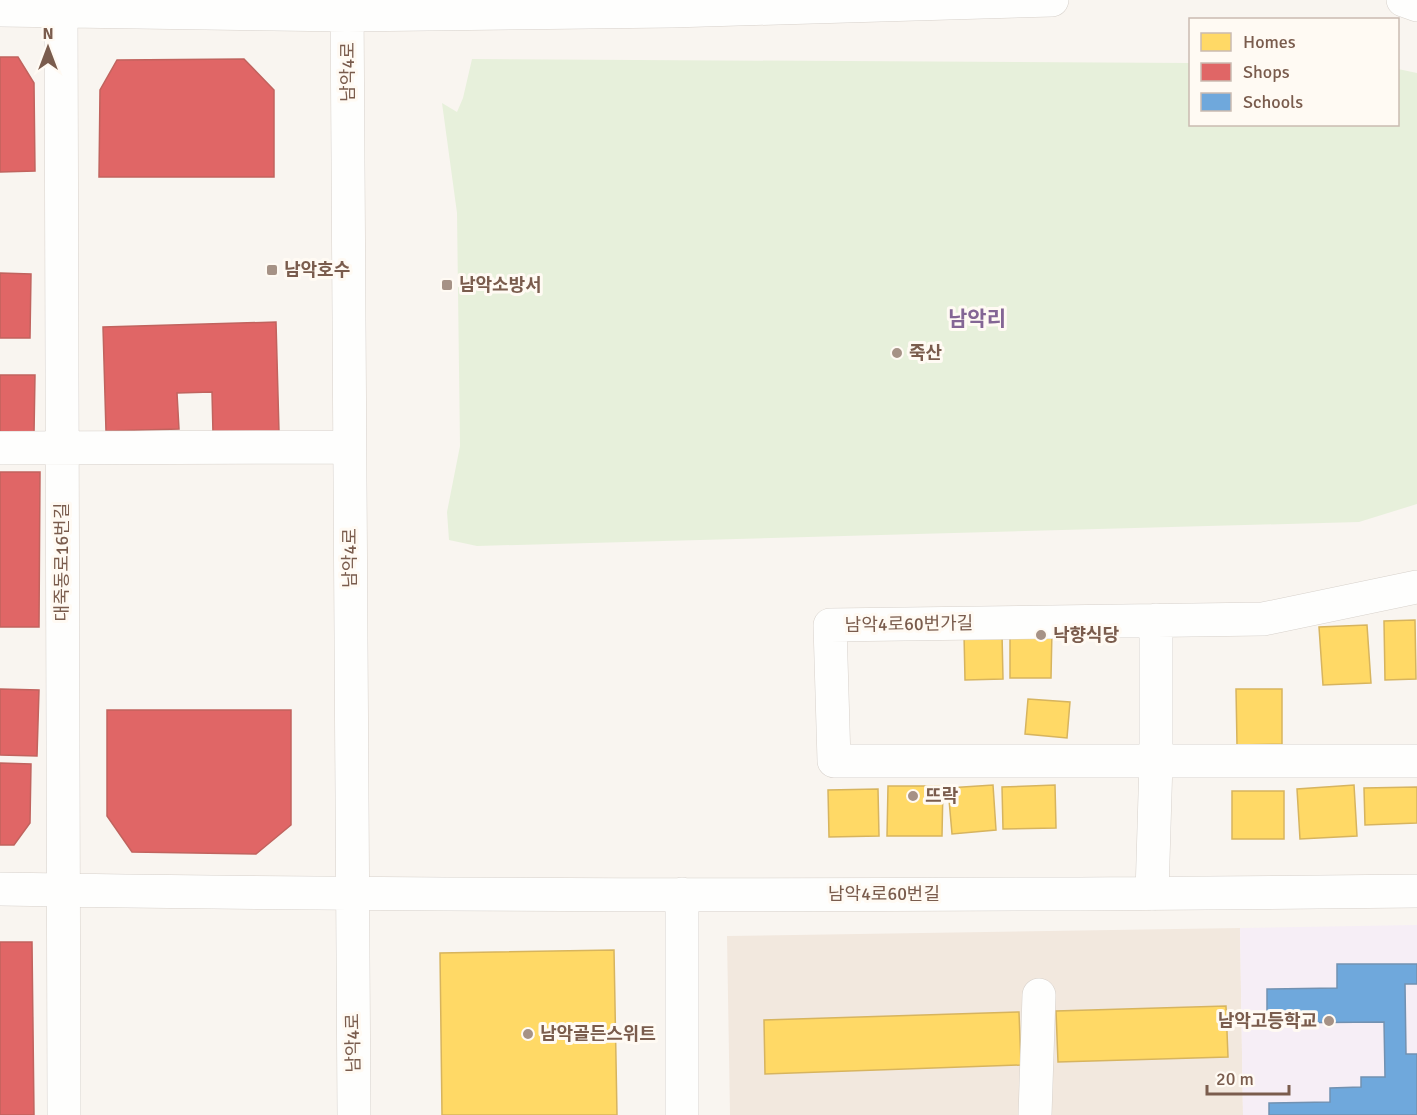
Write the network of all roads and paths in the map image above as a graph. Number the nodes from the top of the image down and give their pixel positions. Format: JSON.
{"nodes":[{"id":1,"x":1052,"y":0,"type":"edge"},
{"id":2,"x":1403,"y":0,"type":"edge"},
{"id":3,"x":61,"y":5,"type":"edge"},
{"id":4,"x":672,"y":5,"type":"edge"},
{"id":5,"x":1417,"y":5,"type":"edge"},
{"id":6,"x":347,"y":8,"type":"edge"},
{"id":7,"x":0,"y":10,"type":"edge"},
{"id":8,"x":349,"y":447,"type":"junction"},
{"id":9,"x":0,"y":448,"type":"edge"},
{"id":10,"x":62,"y":448,"type":"junction"},
{"id":11,"x":1417,"y":587,"type":"edge"},
{"id":12,"x":1156,"y":620,"type":"junction"},
{"id":13,"x":1156,"y":761,"type":"junction"},
{"id":14,"x":1417,"y":761,"type":"edge"},
{"id":15,"x":0,"y":889,"type":"edge"},
{"id":16,"x":63,"y":890,"type":"junction"},
{"id":17,"x":1417,"y":891,"type":"edge"},
{"id":18,"x":682,"y":894,"type":"junction"},
{"id":19,"x":1152,"y":894,"type":"junction"},
{"id":20,"x":352,"y":895,"type":"junction"},
{"id":21,"x":1039,"y":995,"type":"dead end"},
{"id":22,"x":64,"y":1115,"type":"edge"},
{"id":23,"x":354,"y":1115,"type":"edge"},
{"id":24,"x":682,"y":1115,"type":"edge"},
{"id":25,"x":1035,"y":1115,"type":"edge"}],
"edges":[{"from":1,"to":4,"type":"street"},
{"from":2,"to":5,"type":"street"},
{"from":3,"to":6,"type":"street"},
{"from":3,"to":7,"type":"street"},
{"from":3,"to":10,"type":"street","name":"대죽동로16번길"},
{"from":4,"to":6,"type":"street"},
{"from":6,"to":8,"type":"street","name":"남악4로"},
{"from":8,"to":10,"type":"street"},
{"from":8,"to":20,"type":"street","name":"남악4로"},
{"from":9,"to":10,"type":"street"},
{"from":10,"to":16,"type":"street","name":"대죽동로16번길"},
{"from":11,"to":12,"type":"street","name":"남악4로60번가길"},
{"from":12,"to":13,"type":"street"},
{"from":12,"to":13,"type":"street","name":"남악4로60번가길"},
{"from":13,"to":14,"type":"street","name":"남악4로60번가길"},
{"from":13,"to":19,"type":"street"},
{"from":15,"to":16,"type":"street","name":"남악4로60번길"},
{"from":16,"to":20,"type":"street","name":"남악4로60번길"},
{"from":16,"to":22,"type":"street","name":"대죽동로16번길"},
{"from":17,"to":19,"type":"street","name":"남악4로60번길"},
{"from":18,"to":19,"type":"street","name":"남악4로60번길"},
{"from":18,"to":20,"type":"street","name":"남악4로60번길"},
{"from":18,"to":24,"type":"street"},
{"from":20,"to":23,"type":"street","name":"남악4로"},
{"from":21,"to":25,"type":"street"}]}
